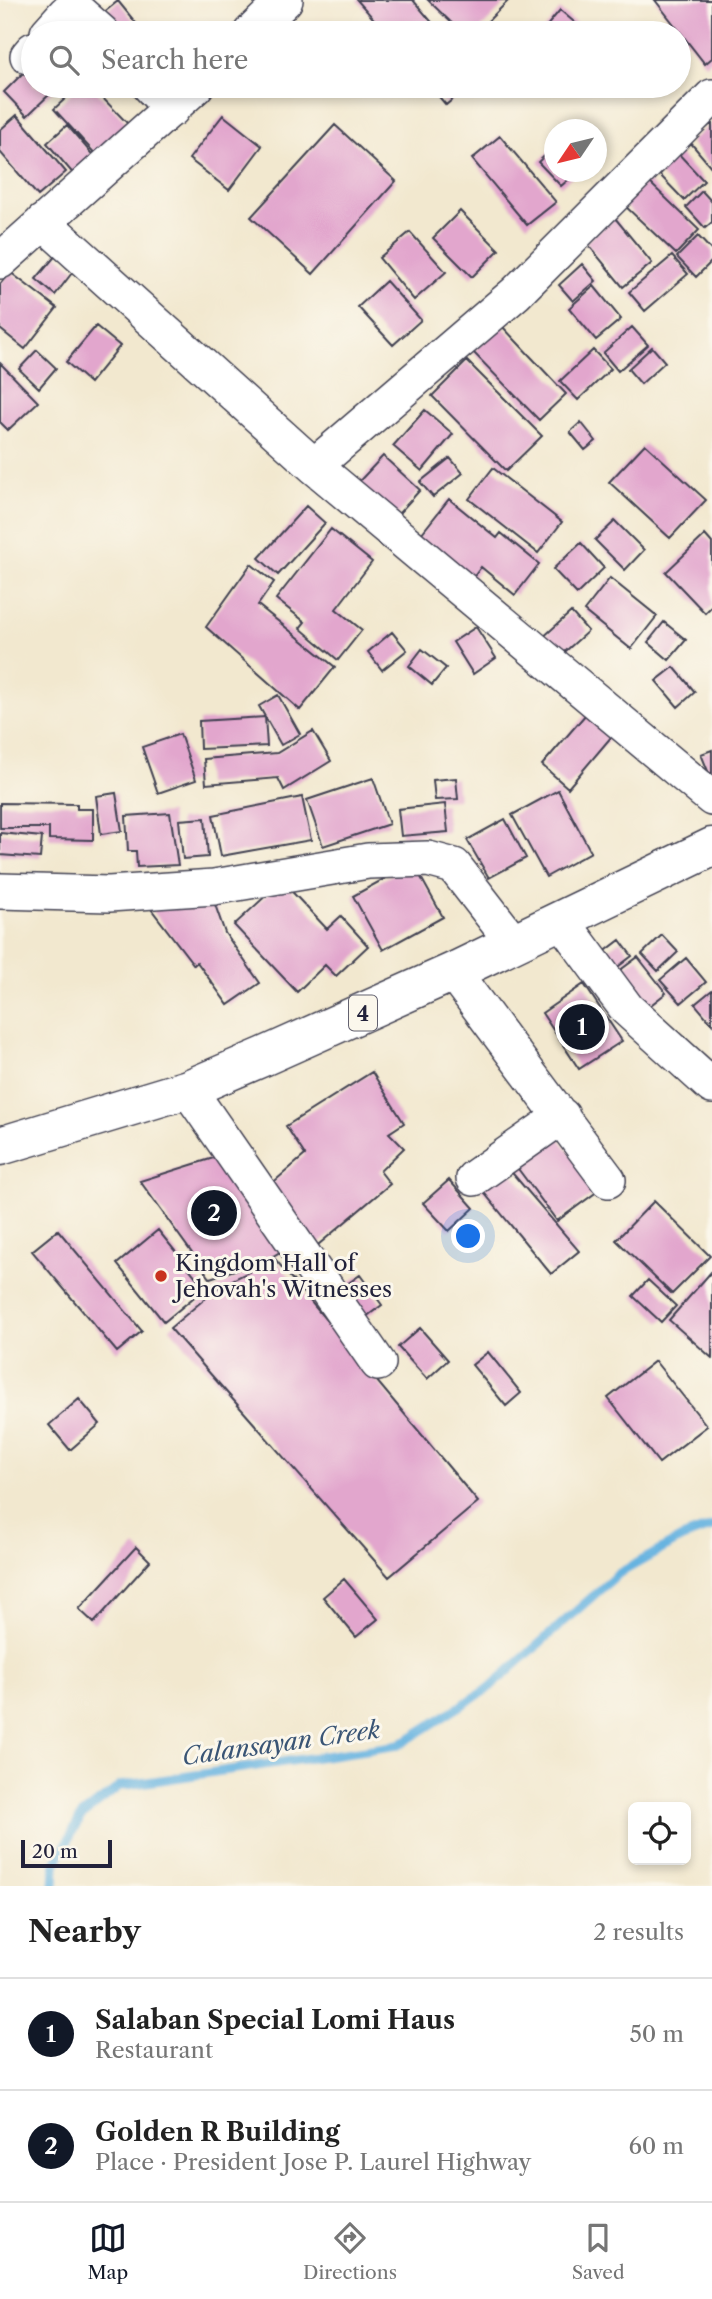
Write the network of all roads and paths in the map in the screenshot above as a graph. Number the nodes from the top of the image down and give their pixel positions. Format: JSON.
{"nodes":[{"id":1,"x":285,"y":0,"type":"edge"},
{"id":2,"x":59,"y":21,"type":"edge"},
{"id":3,"x":88,"y":21,"type":"edge"},
{"id":4,"x":263,"y":21,"type":"edge"},
{"id":5,"x":712,"y":97,"type":"edge"},
{"id":6,"x":169,"y":98,"type":"edge"},
{"id":7,"x":43,"y":222,"type":"junction"},
{"id":8,"x":0,"y":261,"type":"edge"},
{"id":9,"x":314,"y":466,"type":"junction"},
{"id":10,"x":712,"y":798,"type":"edge"},
{"id":11,"x":710,"y":851,"type":"edge"},
{"id":12,"x":0,"y":891,"type":"edge"},
{"id":13,"x":561,"y":920,"type":"junction"},
{"id":14,"x":513,"y":942,"type":"junction"},
{"id":15,"x":453,"y":972,"type":"junction"},
{"id":16,"x":712,"y":1086,"type":"edge"},
{"id":17,"x":188,"y":1089,"type":"junction"},
{"id":18,"x":562,"y":1116,"type":"junction"},
{"id":19,"x":0,"y":1146,"type":"edge"},
{"id":20,"x":474,"y":1178,"type":"dead end"},
{"id":21,"x":608,"y":1180,"type":"dead end"},
{"id":22,"x":378,"y":1363,"type":"dead end"}],
"edges":[{"from":1,"to":4,"type":"street"},
{"from":2,"to":3,"type":"street"},
{"from":5,"to":9,"type":"street"},
{"from":6,"to":7,"type":"street"},
{"from":7,"to":8,"type":"street"},
{"from":7,"to":9,"type":"street"},
{"from":9,"to":10,"type":"street"},
{"from":11,"to":13,"type":"highway","number":"4"},
{"from":12,"to":14,"type":"street"},
{"from":13,"to":14,"type":"highway","number":"4"},
{"from":13,"to":16,"type":"street"},
{"from":14,"to":15,"type":"highway","number":"4"},
{"from":15,"to":17,"type":"highway","number":"4"},
{"from":15,"to":18,"type":"street"},
{"from":17,"to":19,"type":"highway","number":"4"},
{"from":17,"to":22,"type":"street"},
{"from":18,"to":20,"type":"street"},
{"from":18,"to":21,"type":"street"}]}
